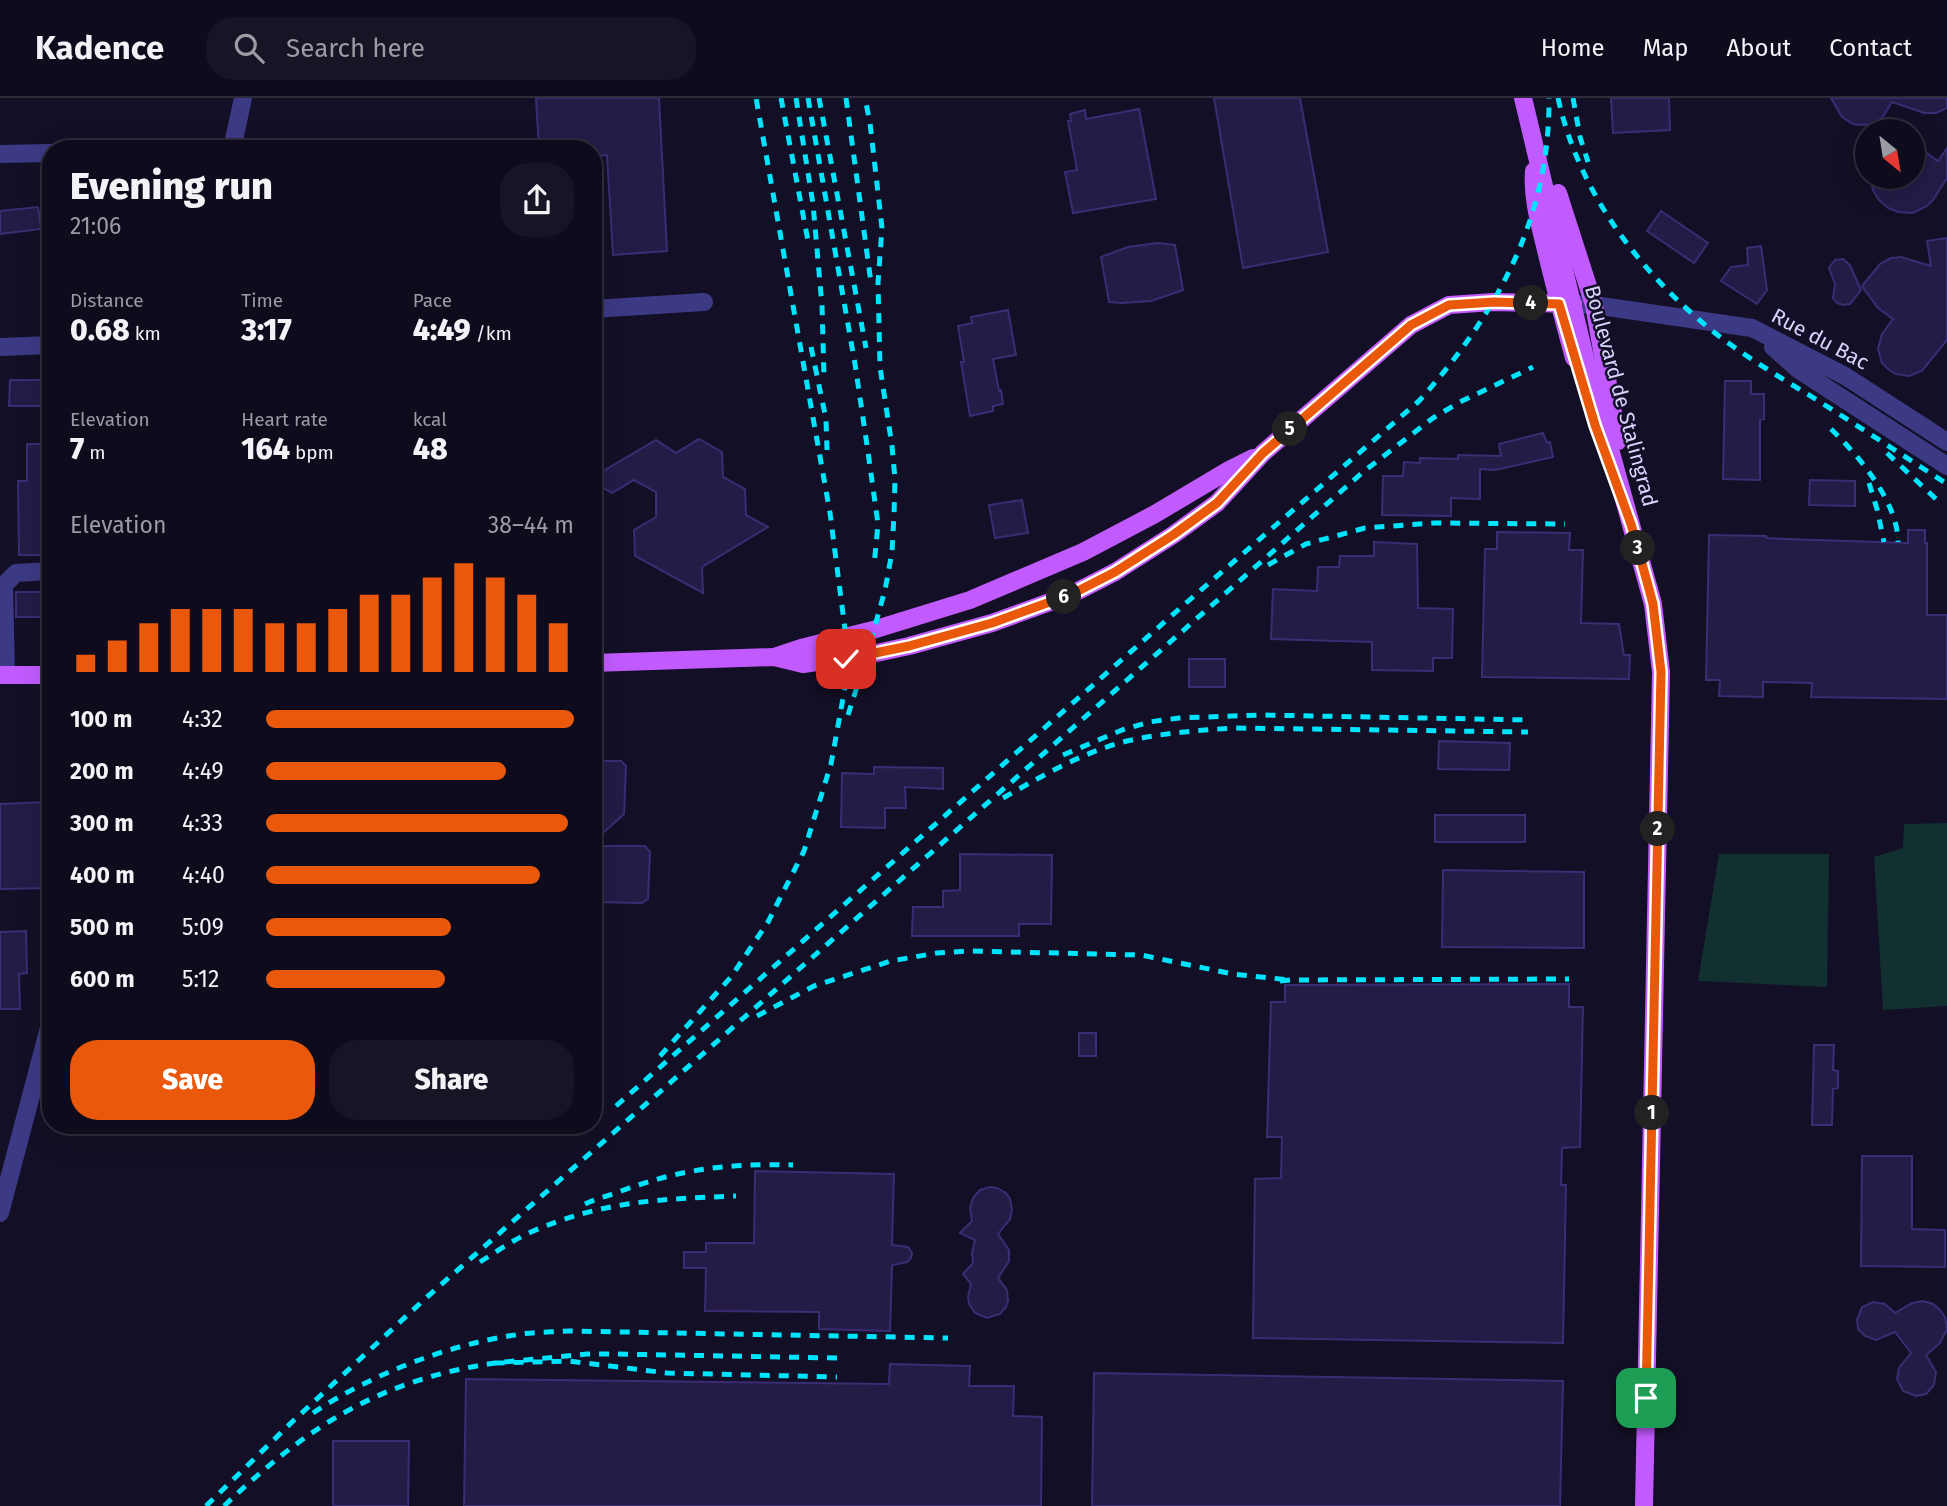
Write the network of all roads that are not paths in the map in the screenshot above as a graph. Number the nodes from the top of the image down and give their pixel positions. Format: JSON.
{"nodes":[{"id":1,"x":243,"y":98,"type":"edge"},
{"id":2,"x":1522,"y":98,"type":"edge"},
{"id":3,"x":234,"y":140,"type":"edge"},
{"id":4,"x":1536,"y":151,"type":"junction"},
{"id":5,"x":42,"y":153,"type":"edge"},
{"id":6,"x":0,"y":154,"type":"edge"},
{"id":7,"x":704,"y":302,"type":"dead end"},
{"id":8,"x":1566,"y":304,"type":"junction"},
{"id":9,"x":1594,"y":305,"type":"junction"},
{"id":10,"x":602,"y":308,"type":"edge"},
{"id":11,"x":1752,"y":328,"type":"junction"},
{"id":12,"x":42,"y":345,"type":"edge"},
{"id":13,"x":0,"y":347,"type":"edge"},
{"id":14,"x":1947,"y":442,"type":"edge"},
{"id":15,"x":1263,"y":453,"type":"junction"},
{"id":16,"x":1947,"y":466,"type":"edge"},
{"id":17,"x":1631,"y":524,"type":"junction"},
{"id":18,"x":42,"y":572,"type":"edge"},
{"id":19,"x":970,"y":600,"type":"junction"},
{"id":20,"x":978,"y":627,"type":"junction"},
{"id":21,"x":774,"y":657,"type":"junction"},
{"id":22,"x":602,"y":663,"type":"edge"},
{"id":23,"x":3,"y":675,"type":"edge"},
{"id":24,"x":42,"y":675,"type":"edge"},
{"id":25,"x":42,"y":1054,"type":"edge"},
{"id":26,"x":0,"y":1213,"type":"edge"},
{"id":27,"x":1644,"y":1506,"type":"edge"}],
"edges":[{"from":1,"to":3,"type":"street"},
{"from":2,"to":4,"type":"main road","name":"Boulevard de Stalingrad"},
{"from":4,"to":8,"type":"main road","name":"Boulevard de Stalingrad"},
{"from":4,"to":9,"type":"main road"},
{"from":5,"to":6,"type":"street"},
{"from":7,"to":10,"type":"street"},
{"from":8,"to":9,"type":"street","name":"Rue du Bac"},
{"from":8,"to":15,"type":"main road"},
{"from":8,"to":17,"type":"main road","name":"Boulevard de Stalingrad"},
{"from":9,"to":11,"type":"street","name":"Rue du Bac"},
{"from":9,"to":17,"type":"main road"},
{"from":11,"to":14,"type":"street","name":"Rue du Bac"},
{"from":11,"to":16,"type":"street"},
{"from":12,"to":13,"type":"street"},
{"from":15,"to":19,"type":"main road"},
{"from":15,"to":20,"type":"main road"},
{"from":17,"to":27,"type":"main road","name":"Boulevard de Stalingrad"},
{"from":18,"to":23,"type":"street"},
{"from":19,"to":20,"type":"main road"},
{"from":19,"to":21,"type":"main road"},
{"from":20,"to":21,"type":"main road"},
{"from":21,"to":22,"type":"main road"},
{"from":23,"to":24,"type":"main road"},
{"from":25,"to":26,"type":"street"}]}
